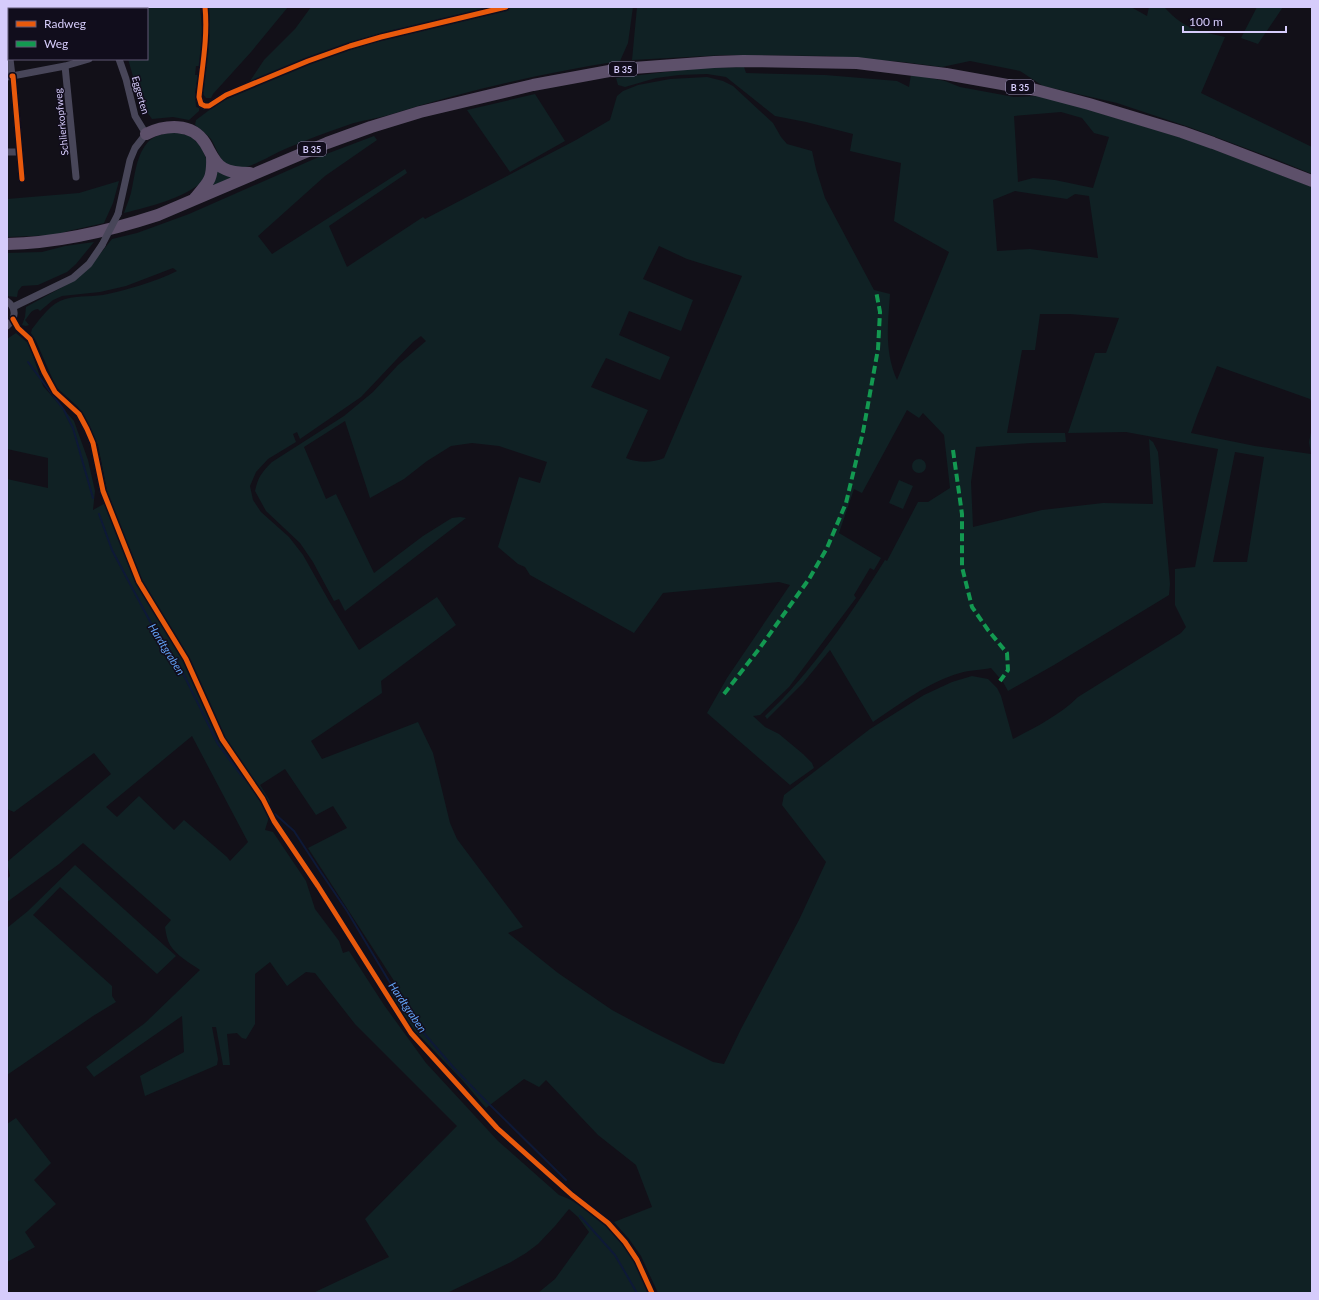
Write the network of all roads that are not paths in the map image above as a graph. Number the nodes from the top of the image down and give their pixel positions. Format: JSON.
{"nodes":[{"id":1,"x":205,"y":7,"type":"edge"},
{"id":2,"x":506,"y":7,"type":"edge"},
{"id":3,"x":7,"y":23,"type":"edge"},
{"id":4,"x":8,"y":34,"type":"edge"},
{"id":5,"x":10,"y":60,"type":"edge"},
{"id":6,"x":86,"y":60,"type":"edge"},
{"id":7,"x":119,"y":60,"type":"edge"},
{"id":8,"x":65,"y":66,"type":"junction"},
{"id":9,"x":11,"y":76,"type":"edge"},
{"id":10,"x":146,"y":134,"type":"junction"},
{"id":11,"x":7,"y":152,"type":"edge"},
{"id":12,"x":19,"y":152,"type":"junction"},
{"id":13,"x":212,"y":157,"type":"junction"},
{"id":14,"x":255,"y":173,"type":"junction"},
{"id":15,"x":76,"y":176,"type":"dead end"},
{"id":16,"x":22,"y":179,"type":"dead end"},
{"id":17,"x":1312,"y":181,"type":"edge"},
{"id":18,"x":194,"y":200,"type":"junction"},
{"id":19,"x":7,"y":244,"type":"edge"},
{"id":20,"x":7,"y":301,"type":"edge"},
{"id":21,"x":13,"y":307,"type":"junction"},
{"id":22,"x":13,"y":319,"type":"junction"},
{"id":23,"x":7,"y":326,"type":"edge"},
{"id":24,"x":18,"y":328,"type":"junction"},
{"id":25,"x":652,"y":1293,"type":"edge"}],
"edges":[{"from":1,"to":2,"type":"street"},
{"from":3,"to":4,"type":"street"},
{"from":5,"to":9,"type":"street"},
{"from":6,"to":8,"type":"street"},
{"from":7,"to":10,"type":"street","name":"Eggerten"},
{"from":8,"to":9,"type":"street"},
{"from":8,"to":15,"type":"street","name":"Schlierkopfweg"},
{"from":9,"to":12,"type":"street"},
{"from":10,"to":13,"type":"main road"},
{"from":10,"to":21,"type":"street","bridge":true},
{"from":11,"to":12,"type":"street"},
{"from":12,"to":16,"type":"street"},
{"from":13,"to":14,"type":"main road"},
{"from":13,"to":18,"type":"main road"},
{"from":14,"to":17,"type":"main road","number":"B 35"},
{"from":14,"to":18,"type":"main road","number":"B 35"},
{"from":18,"to":19,"type":"main road","number":"B 35"},
{"from":20,"to":21,"type":"street"},
{"from":21,"to":22,"type":"street"},
{"from":22,"to":23,"type":"street"},
{"from":22,"to":24,"type":"street"},
{"from":23,"to":24,"type":"street"},
{"from":24,"to":25,"type":"street"}]}
